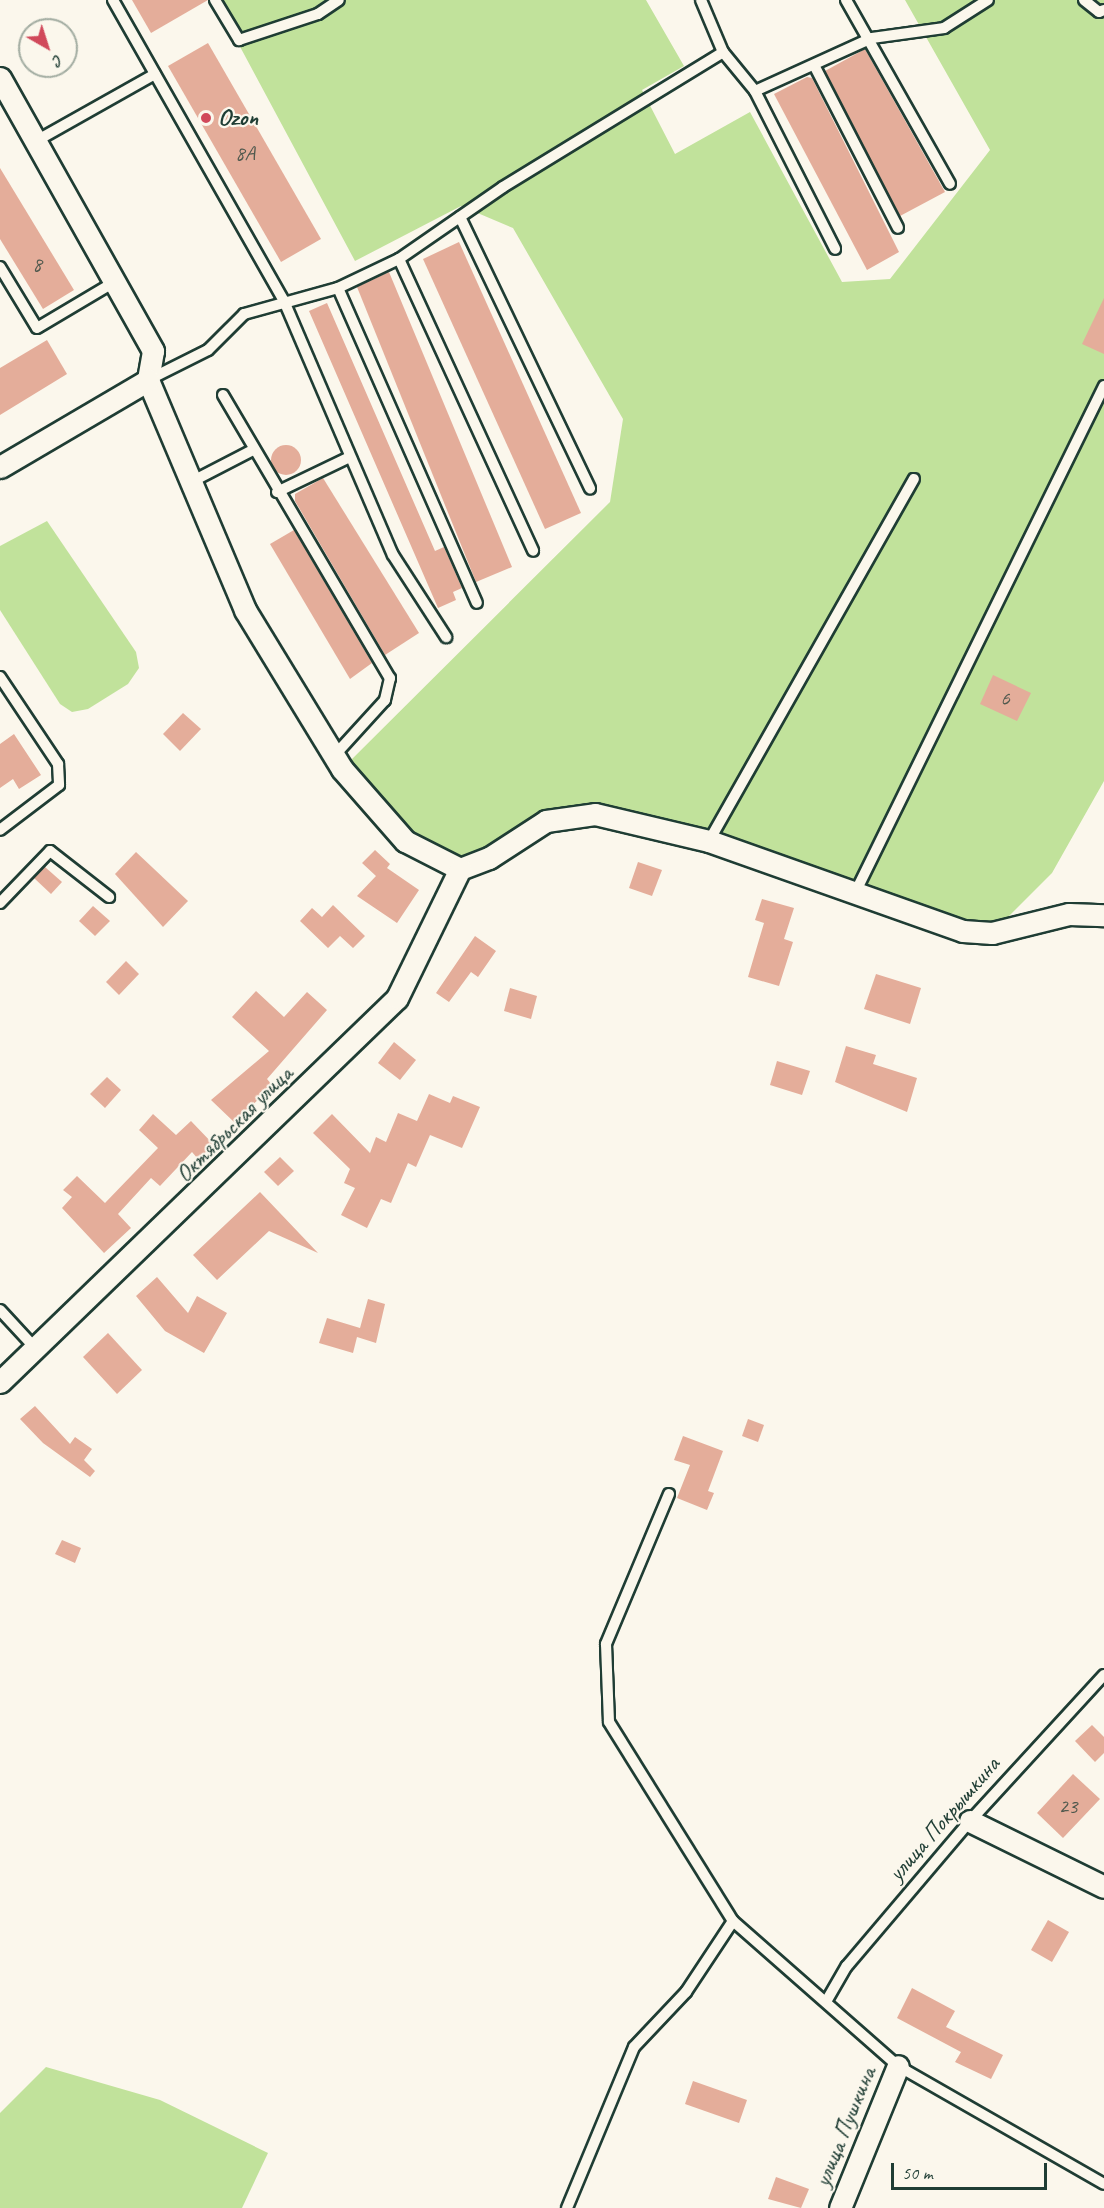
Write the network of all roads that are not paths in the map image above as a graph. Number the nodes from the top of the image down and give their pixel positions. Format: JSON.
{"nodes":[{"id":1,"x":113,"y":0,"type":"edge"},
{"id":2,"x":215,"y":0,"type":"edge"},
{"id":3,"x":339,"y":0,"type":"edge"},
{"id":4,"x":701,"y":0,"type":"edge"},
{"id":5,"x":846,"y":0,"type":"edge"},
{"id":6,"x":988,"y":0,"type":"edge"},
{"id":7,"x":1084,"y":0,"type":"edge"},
{"id":8,"x":1104,"y":10,"type":"edge"},
{"id":9,"x":872,"y":38,"type":"junction"},
{"id":10,"x":723,"y":52,"type":"junction"},
{"id":11,"x":814,"y":65,"type":"junction"},
{"id":12,"x":155,"y":74,"type":"junction"},
{"id":13,"x":0,"y":78,"type":"edge"},
{"id":14,"x":755,"y":91,"type":"junction"},
{"id":15,"x":38,"y":140,"type":"junction"},
{"id":16,"x":950,"y":184,"type":"dead end"},
{"id":17,"x":460,"y":217,"type":"junction"},
{"id":18,"x":898,"y":228,"type":"dead end"},
{"id":19,"x":835,"y":249,"type":"dead end"},
{"id":20,"x":399,"y":259,"type":"junction"},
{"id":21,"x":0,"y":267,"type":"edge"},
{"id":22,"x":116,"y":280,"type":"junction"},
{"id":23,"x":338,"y":288,"type":"junction"},
{"id":24,"x":284,"y":301,"type":"junction"},
{"id":25,"x":148,"y":380,"type":"junction"},
{"id":26,"x":1104,"y":386,"type":"edge"},
{"id":27,"x":223,"y":395,"type":"dead end"},
{"id":28,"x":251,"y":451,"type":"junction"},
{"id":29,"x":348,"y":458,"type":"junction"},
{"id":30,"x":0,"y":467,"type":"edge"},
{"id":31,"x":914,"y":479,"type":"dead end"},
{"id":32,"x":191,"y":482,"type":"junction"},
{"id":33,"x":590,"y":488,"type":"dead end"},
{"id":34,"x":276,"y":492,"type":"junction"},
{"id":35,"x":533,"y":551,"type":"dead end"},
{"id":36,"x":477,"y":603,"type":"dead end"},
{"id":37,"x":446,"y":637,"type":"dead end"},
{"id":38,"x":0,"y":677,"type":"edge"},
{"id":39,"x":334,"y":756,"type":"junction"},
{"id":40,"x":0,"y":830,"type":"edge"},
{"id":41,"x":709,"y":841,"type":"junction"},
{"id":42,"x":460,"y":869,"type":"junction"},
{"id":43,"x":854,"y":895,"type":"junction"},
{"id":44,"x":109,"y":897,"type":"dead end"},
{"id":45,"x":0,"y":903,"type":"edge"},
{"id":46,"x":1104,"y":915,"type":"edge"},
{"id":47,"x":0,"y":1310,"type":"edge"},
{"id":48,"x":36,"y":1349,"type":"junction"},
{"id":49,"x":0,"y":1382,"type":"edge"},
{"id":50,"x":669,"y":1494,"type":"dead end"},
{"id":51,"x":1104,"y":1675,"type":"edge"},
{"id":52,"x":970,"y":1821,"type":"junction"},
{"id":53,"x":1104,"y":1887,"type":"edge"},
{"id":54,"x":733,"y":1921,"type":"junction"},
{"id":55,"x":827,"y":2000,"type":"junction"},
{"id":56,"x":898,"y":2066,"type":"junction"},
{"id":57,"x":1104,"y":2184,"type":"edge"},
{"id":58,"x":567,"y":2208,"type":"edge"},
{"id":59,"x":840,"y":2208,"type":"edge"}],
"edges":[{"from":1,"to":12,"type":"lane"},
{"from":2,"to":3,"type":"lane"},
{"from":4,"to":10,"type":"lane"},
{"from":5,"to":9,"type":"lane"},
{"from":6,"to":9,"type":"lane"},
{"from":7,"to":8,"type":"lane"},
{"from":9,"to":11,"type":"lane"},
{"from":9,"to":16,"type":"lane"},
{"from":10,"to":14,"type":"lane"},
{"from":10,"to":17,"type":"lane"},
{"from":11,"to":14,"type":"lane"},
{"from":11,"to":18,"type":"lane"},
{"from":12,"to":15,"type":"lane"},
{"from":12,"to":24,"type":"lane"},
{"from":13,"to":15,"type":"street"},
{"from":14,"to":19,"type":"lane"},
{"from":15,"to":22,"type":"street"},
{"from":17,"to":20,"type":"lane"},
{"from":17,"to":33,"type":"lane"},
{"from":20,"to":23,"type":"lane"},
{"from":20,"to":35,"type":"lane"},
{"from":21,"to":22,"type":"lane"},
{"from":22,"to":25,"type":"street"},
{"from":23,"to":24,"type":"lane"},
{"from":23,"to":36,"type":"lane"},
{"from":24,"to":25,"type":"lane"},
{"from":24,"to":29,"type":"lane"},
{"from":25,"to":30,"type":"street"},
{"from":25,"to":32,"type":"street"},
{"from":26,"to":43,"type":"lane"},
{"from":27,"to":28,"type":"lane"},
{"from":28,"to":32,"type":"lane"},
{"from":28,"to":34,"type":"lane"},
{"from":29,"to":34,"type":"lane"},
{"from":29,"to":37,"type":"lane"},
{"from":31,"to":41,"type":"lane"},
{"from":32,"to":39,"type":"street"},
{"from":34,"to":39,"type":"lane"},
{"from":38,"to":40,"type":"lane"},
{"from":39,"to":42,"type":"street"},
{"from":41,"to":42,"type":"street"},
{"from":41,"to":43,"type":"street"},
{"from":42,"to":48,"type":"street","name":"Октябрьская улица"},
{"from":43,"to":46,"type":"street"},
{"from":44,"to":45,"type":"lane"},
{"from":47,"to":48,"type":"lane"},
{"from":48,"to":49,"type":"street","name":"Октябрьская улица"},
{"from":50,"to":54,"type":"lane"},
{"from":51,"to":52,"type":"lane","name":"улица Покрышкина"},
{"from":52,"to":53,"type":"street"},
{"from":52,"to":55,"type":"lane","name":"улица Покрышкина"},
{"from":54,"to":55,"type":"lane"},
{"from":54,"to":58,"type":"lane"},
{"from":55,"to":56,"type":"lane"},
{"from":56,"to":57,"type":"lane"},
{"from":56,"to":59,"type":"street","name":"улица Пушкина"}]}
